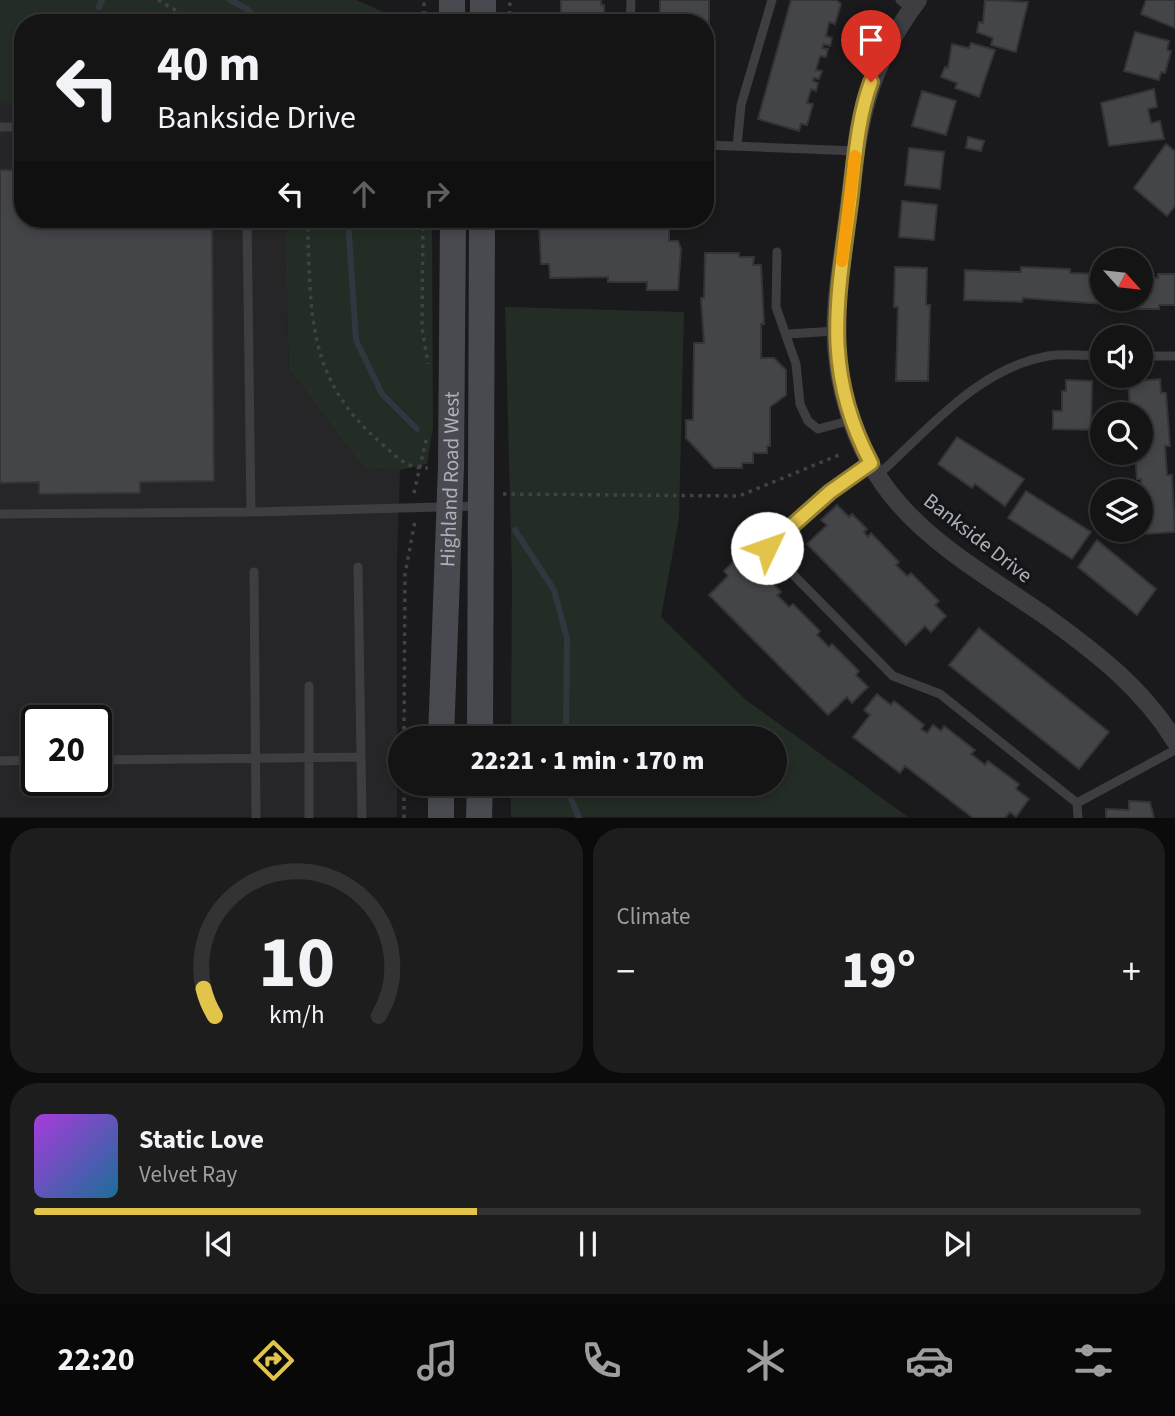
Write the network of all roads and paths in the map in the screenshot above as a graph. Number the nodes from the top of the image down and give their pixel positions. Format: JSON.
{"nodes":[{"id":1,"x":158,"y":0,"type":"edge"},
{"id":2,"x":772,"y":0,"type":"edge"},
{"id":3,"x":909,"y":3,"type":"edge"},
{"id":4,"x":182,"y":14,"type":"edge"},
{"id":5,"x":714,"y":145,"type":"edge"},
{"id":6,"x":737,"y":146,"type":"junction"},
{"id":7,"x":856,"y":151,"type":"junction"},
{"id":8,"x":247,"y":228,"type":"edge"},
{"id":9,"x":307,"y":228,"type":"edge"},
{"id":10,"x":423,"y":228,"type":"edge"},
{"id":11,"x":453,"y":228,"type":"edge"},
{"id":12,"x":482,"y":228,"type":"edge"},
{"id":13,"x":776,"y":252,"type":"dead end"},
{"id":14,"x":836,"y":331,"type":"junction"},
{"id":15,"x":788,"y":334,"type":"junction"},
{"id":16,"x":1090,"y":356,"type":"edge"},
{"id":17,"x":1153,"y":356,"type":"edge"},
{"id":18,"x":1175,"y":356,"type":"edge"},
{"id":19,"x":432,"y":376,"type":"dead end"},
{"id":20,"x":852,"y":420,"type":"junction"},
{"id":21,"x":428,"y":433,"type":"dead end"},
{"id":22,"x":839,"y":456,"type":"dead end"},
{"id":23,"x":438,"y":467,"type":"dead end"},
{"id":24,"x":419,"y":468,"type":"junction"},
{"id":25,"x":875,"y":469,"type":"junction"},
{"id":26,"x":414,"y":489,"type":"dead end"},
{"id":27,"x":493,"y":500,"type":"junction"},
{"id":28,"x":449,"y":506,"type":"junction"},
{"id":29,"x":251,"y":512,"type":"junction"},
{"id":30,"x":0,"y":514,"type":"edge"},
{"id":31,"x":415,"y":526,"type":"dead end"},
{"id":32,"x":358,"y":568,"type":"dead end"},
{"id":33,"x":254,"y":572,"type":"dead end"},
{"id":34,"x":309,"y":686,"type":"dead end"},
{"id":35,"x":1170,"y":721,"type":"edge"},
{"id":36,"x":404,"y":726,"type":"edge"},
{"id":37,"x":441,"y":726,"type":"edge"},
{"id":38,"x":481,"y":726,"type":"edge"},
{"id":39,"x":1175,"y":741,"type":"edge"},
{"id":40,"x":1175,"y":750,"type":"edge"},
{"id":41,"x":309,"y":757,"type":"junction"},
{"id":42,"x":361,"y":757,"type":"junction"},
{"id":43,"x":256,"y":758,"type":"junction"},
{"id":44,"x":21,"y":760,"type":"edge"},
{"id":45,"x":112,"y":760,"type":"edge"},
{"id":46,"x":0,"y":761,"type":"edge"},
{"id":47,"x":404,"y":796,"type":"edge"},
{"id":48,"x":441,"y":796,"type":"edge"},
{"id":49,"x":480,"y":796,"type":"edge"},
{"id":50,"x":1077,"y":803,"type":"junction"},
{"id":51,"x":256,"y":817,"type":"edge"},
{"id":52,"x":309,"y":817,"type":"edge"},
{"id":53,"x":362,"y":817,"type":"edge"},
{"id":54,"x":404,"y":817,"type":"edge"},
{"id":55,"x":441,"y":817,"type":"edge"},
{"id":56,"x":479,"y":817,"type":"edge"},
{"id":57,"x":1078,"y":817,"type":"edge"}],
"edges":[{"from":1,"to":4,"type":"path"},
{"from":2,"to":6,"type":"lane"},
{"from":3,"to":7,"type":"street","name":"Bankside Drive"},
{"from":5,"to":6,"type":"lane"},
{"from":6,"to":7,"type":"lane"},
{"from":7,"to":14,"type":"street","name":"Bankside Drive"},
{"from":8,"to":29,"type":"lane"},
{"from":9,"to":24,"type":"path"},
{"from":10,"to":19,"type":"path"},
{"from":11,"to":28,"type":"main road","name":"Highland Road West"},
{"from":12,"to":27,"type":"main road","name":"Highland Road West"},
{"from":13,"to":15,"type":"lane"},
{"from":14,"to":15,"type":"lane"},
{"from":14,"to":20,"type":"street","name":"Bankside Drive"},
{"from":15,"to":20,"type":"lane"},
{"from":16,"to":25,"type":"lane"},
{"from":17,"to":18,"type":"lane"},
{"from":20,"to":25,"type":"street","name":"Bankside Drive"},
{"from":21,"to":24,"type":"path"},
{"from":22,"to":27,"type":"path"},
{"from":23,"to":24,"type":"path"},
{"from":24,"to":26,"type":"path"},
{"from":25,"to":35,"type":"street","name":"Bankside Drive"},
{"from":25,"to":50,"type":"lane"},
{"from":27,"to":28,"type":"lane"},
{"from":27,"to":38,"type":"main road","name":"Highland Road West"},
{"from":28,"to":29,"type":"lane"},
{"from":28,"to":37,"type":"main road","name":"Highland Road West"},
{"from":29,"to":30,"type":"lane"},
{"from":31,"to":36,"type":"path"},
{"from":32,"to":42,"type":"lane"},
{"from":33,"to":43,"type":"lane"},
{"from":34,"to":41,"type":"lane"},
{"from":35,"to":39,"type":"street","name":"Bankside Drive"},
{"from":40,"to":50,"type":"lane"},
{"from":41,"to":42,"type":"lane"},
{"from":41,"to":43,"type":"lane"},
{"from":41,"to":52,"type":"lane"},
{"from":42,"to":53,"type":"lane"},
{"from":43,"to":45,"type":"lane"},
{"from":43,"to":51,"type":"lane"},
{"from":44,"to":46,"type":"lane"},
{"from":47,"to":54,"type":"path"},
{"from":48,"to":55,"type":"main road"},
{"from":49,"to":56,"type":"main road"},
{"from":50,"to":57,"type":"lane"}]}
